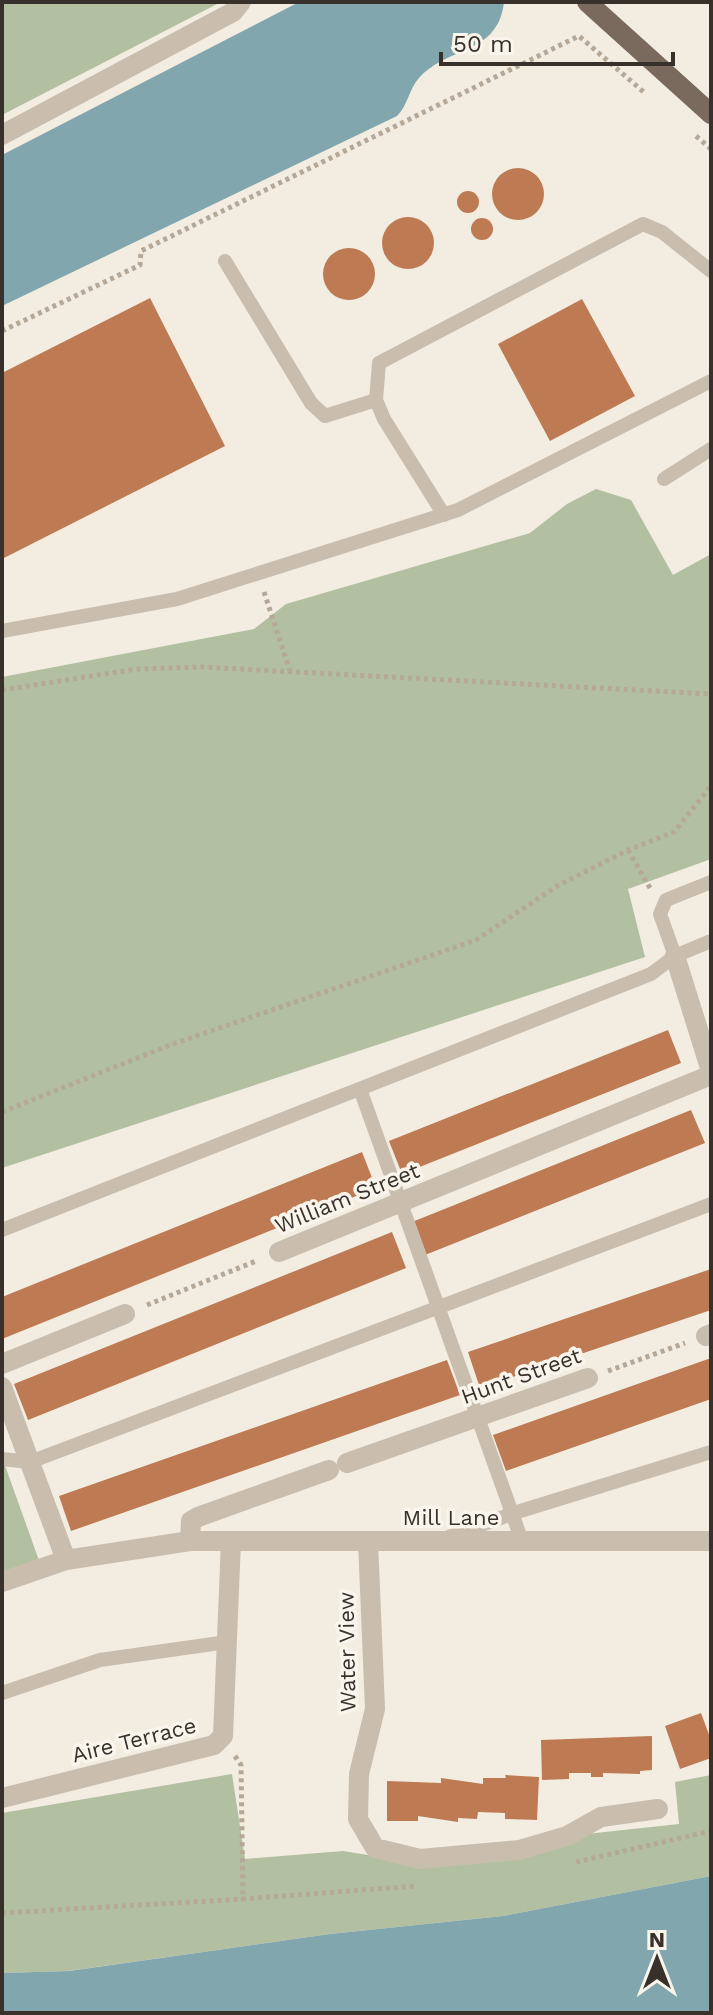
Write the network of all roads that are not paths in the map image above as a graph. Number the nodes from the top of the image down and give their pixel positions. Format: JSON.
{"nodes":[{"id":1,"x":241,"y":2,"type":"edge"},
{"id":2,"x":587,"y":2,"type":"edge"},
{"id":3,"x":711,"y":114,"type":"edge"},
{"id":4,"x":2,"y":135,"type":"edge"},
{"id":5,"x":225,"y":261,"type":"dead end"},
{"id":6,"x":711,"y":271,"type":"edge"},
{"id":7,"x":711,"y":381,"type":"edge"},
{"id":8,"x":376,"y":400,"type":"junction"},
{"id":9,"x":711,"y":449,"type":"edge"},
{"id":10,"x":664,"y":479,"type":"dead end"},
{"id":11,"x":444,"y":515,"type":"junction"},
{"id":12,"x":2,"y":631,"type":"edge"},
{"id":13,"x":711,"y":882,"type":"edge"},
{"id":14,"x":711,"y":941,"type":"edge"},
{"id":15,"x":675,"y":956,"type":"junction"},
{"id":16,"x":711,"y":1073,"type":"edge"},
{"id":17,"x":360,"y":1089,"type":"junction"},
{"id":18,"x":401,"y":1202,"type":"junction"},
{"id":19,"x":711,"y":1204,"type":"edge"},
{"id":20,"x":2,"y":1230,"type":"edge"},
{"id":21,"x":279,"y":1252,"type":"road end"},
{"id":22,"x":439,"y":1307,"type":"junction"},
{"id":23,"x":125,"y":1314,"type":"road end"},
{"id":24,"x":2,"y":1364,"type":"edge"},
{"id":25,"x":588,"y":1378,"type":"road end"},
{"id":26,"x":2,"y":1387,"type":"edge"},
{"id":27,"x":479,"y":1417,"type":"junction"},
{"id":28,"x":711,"y":1452,"type":"edge"},
{"id":29,"x":2,"y":1459,"type":"edge"},
{"id":30,"x":30,"y":1462,"type":"junction"},
{"id":31,"x":514,"y":1513,"type":"junction"},
{"id":32,"x":190,"y":1541,"type":"junction"},
{"id":33,"x":231,"y":1541,"type":"junction"},
{"id":34,"x":368,"y":1541,"type":"junction"},
{"id":35,"x":438,"y":1541,"type":"junction"},
{"id":36,"x":522,"y":1541,"type":"junction"},
{"id":37,"x":711,"y":1541,"type":"edge"},
{"id":38,"x":66,"y":1560,"type":"junction"},
{"id":39,"x":2,"y":1582,"type":"edge"},
{"id":40,"x":227,"y":1642,"type":"junction"},
{"id":41,"x":2,"y":1693,"type":"edge"},
{"id":42,"x":2,"y":1798,"type":"edge"},
{"id":43,"x":658,"y":1809,"type":"dead end"}],
"edges":[{"from":1,"to":4,"type":"street"},
{"from":2,"to":3,"type":"main road"},
{"from":5,"to":8,"type":"lane"},
{"from":6,"to":8,"type":"lane"},
{"from":7,"to":11,"type":"lane"},
{"from":8,"to":11,"type":"lane"},
{"from":9,"to":10,"type":"lane"},
{"from":11,"to":12,"type":"lane"},
{"from":13,"to":15,"type":"lane"},
{"from":14,"to":15,"type":"lane"},
{"from":15,"to":16,"type":"street"},
{"from":15,"to":17,"type":"lane"},
{"from":16,"to":18,"type":"street","name":"William Street"},
{"from":17,"to":18,"type":"lane"},
{"from":17,"to":20,"type":"lane"},
{"from":18,"to":21,"type":"street","name":"William Street"},
{"from":18,"to":22,"type":"lane"},
{"from":19,"to":22,"type":"lane"},
{"from":22,"to":27,"type":"lane"},
{"from":22,"to":30,"type":"lane"},
{"from":23,"to":24,"type":"street"},
{"from":25,"to":27,"type":"street","name":"Hunt Street"},
{"from":26,"to":30,"type":"street"},
{"from":27,"to":31,"type":"lane"},
{"from":27,"to":32,"type":"street","name":"Hunt Street"},
{"from":28,"to":31,"type":"lane"},
{"from":29,"to":30,"type":"lane"},
{"from":30,"to":38,"type":"street"},
{"from":31,"to":35,"type":"lane"},
{"from":31,"to":36,"type":"lane"},
{"from":32,"to":33,"type":"street","name":"Mill Lane"},
{"from":32,"to":38,"type":"street"},
{"from":33,"to":34,"type":"street","name":"Mill Lane"},
{"from":33,"to":40,"type":"street","name":"Aire Terrace"},
{"from":34,"to":35,"type":"street","name":"Mill Lane"},
{"from":34,"to":43,"type":"street","name":"Water View"},
{"from":35,"to":36,"type":"street","name":"Mill Lane"},
{"from":36,"to":37,"type":"street","name":"Mill Lane"},
{"from":38,"to":39,"type":"street"},
{"from":40,"to":41,"type":"lane"},
{"from":40,"to":42,"type":"street","name":"Aire Terrace"}]}
